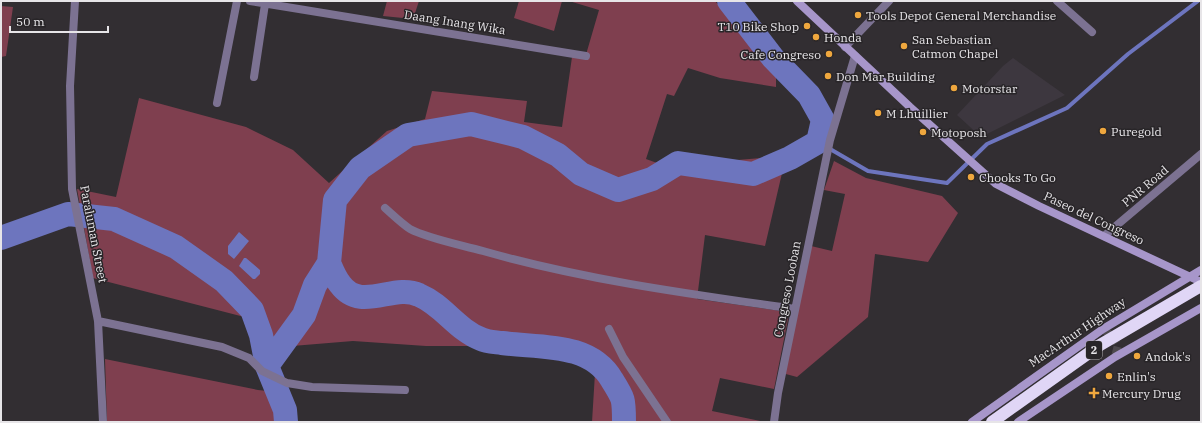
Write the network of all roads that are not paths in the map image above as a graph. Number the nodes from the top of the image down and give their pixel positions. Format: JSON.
{"nodes":[{"id":1,"x":75,"y":1,"type":"edge"},
{"id":2,"x":237,"y":1,"type":"edge"},
{"id":3,"x":250,"y":1,"type":"edge"},
{"id":4,"x":797,"y":1,"type":"edge"},
{"id":5,"x":889,"y":1,"type":"edge"},
{"id":6,"x":1057,"y":1,"type":"edge"},
{"id":7,"x":265,"y":4,"type":"junction"},
{"id":8,"x":1092,"y":32,"type":"dead end"},
{"id":9,"x":845,"y":47,"type":"junction"},
{"id":10,"x":586,"y":56,"type":"dead end"},
{"id":11,"x":855,"y":56,"type":"junction"},
{"id":12,"x":254,"y":77,"type":"dead end"},
{"id":13,"x":217,"y":103,"type":"dead end"},
{"id":14,"x":1201,"y":154,"type":"edge"},
{"id":15,"x":385,"y":208,"type":"dead end"},
{"id":16,"x":1104,"y":236,"type":"junction"},
{"id":17,"x":1201,"y":270,"type":"edge"},
{"id":18,"x":1187,"y":277,"type":"junction"},
{"id":19,"x":1201,"y":282,"type":"edge"},
{"id":20,"x":1201,"y":286,"type":"edge"},
{"id":21,"x":1201,"y":308,"type":"edge"},
{"id":22,"x":795,"y":309,"type":"junction"},
{"id":23,"x":98,"y":321,"type":"junction"},
{"id":24,"x":609,"y":330,"type":"dead end"},
{"id":25,"x":405,"y":390,"type":"dead end"},
{"id":26,"x":103,"y":422,"type":"edge"},
{"id":27,"x":667,"y":422,"type":"edge"},
{"id":28,"x":774,"y":422,"type":"edge"},
{"id":29,"x":972,"y":422,"type":"edge"},
{"id":30,"x":992,"y":422,"type":"edge"},
{"id":31,"x":1018,"y":422,"type":"edge"}],
"edges":[{"from":1,"to":23,"type":"street","name":"Paraluman Street"},
{"from":2,"to":13,"type":"street"},
{"from":3,"to":7,"type":"street","name":"Daang Inang Wika"},
{"from":4,"to":9,"type":"main road","name":"Paseo del Congreso"},
{"from":5,"to":9,"type":"street"},
{"from":6,"to":8,"type":"street"},
{"from":7,"to":10,"type":"street","name":"Daang Inang Wika"},
{"from":7,"to":12,"type":"street"},
{"from":9,"to":11,"type":"main road","name":"Paseo del Congreso"},
{"from":11,"to":16,"type":"main road","name":"Paseo del Congreso"},
{"from":11,"to":22,"type":"street","name":"Congreso Looban"},
{"from":14,"to":16,"type":"street","name":"PNR Road"},
{"from":15,"to":22,"type":"street"},
{"from":16,"to":18,"type":"main road","name":"Paseo del Congreso"},
{"from":17,"to":18,"type":"main road","name":"MacArthur Highway"},
{"from":18,"to":19,"type":"main road","name":"Paseo del Congreso"},
{"from":18,"to":29,"type":"main road","name":"MacArthur Highway"},
{"from":20,"to":30,"type":"highway","name":"MacArthur Highway","number":"2","bridge":true},
{"from":21,"to":31,"type":"main road"},
{"from":22,"to":28,"type":"street","name":"Congreso Looban"},
{"from":23,"to":25,"type":"street"},
{"from":23,"to":26,"type":"street","name":"Paraluman Street"},
{"from":24,"to":27,"type":"street"}]}
